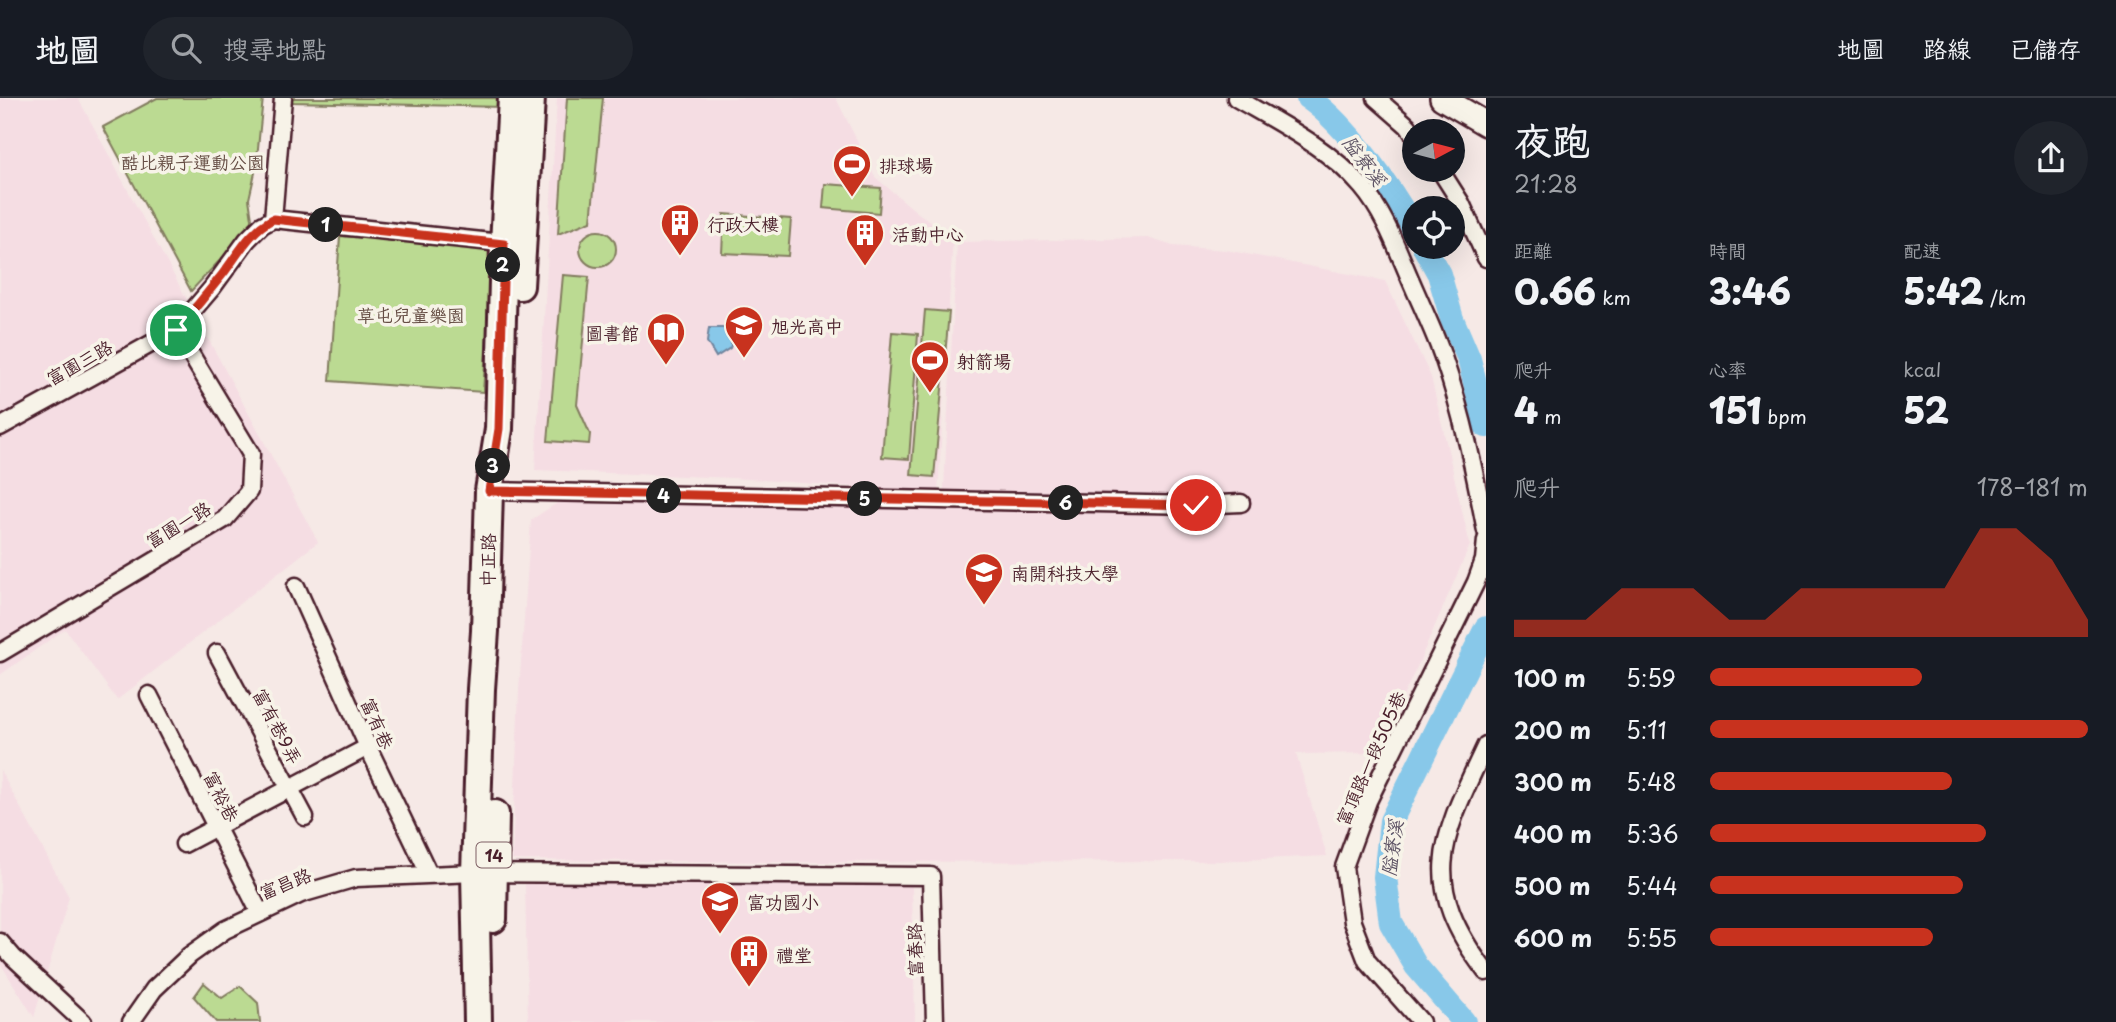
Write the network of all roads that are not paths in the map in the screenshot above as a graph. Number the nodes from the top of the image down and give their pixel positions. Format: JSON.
{"nodes":[{"id":1,"x":283,"y":98,"type":"edge"},
{"id":2,"x":512,"y":98,"type":"edge"},
{"id":3,"x":531,"y":98,"type":"edge"},
{"id":4,"x":1236,"y":98,"type":"edge"},
{"id":5,"x":1376,"y":98,"type":"edge"},
{"id":6,"x":1442,"y":98,"type":"edge"},
{"id":7,"x":1402,"y":123,"type":"edge"},
{"id":8,"x":1486,"y":124,"type":"edge"},
{"id":9,"x":1448,"y":182,"type":"edge"},
{"id":10,"x":273,"y":219,"type":"junction"},
{"id":11,"x":513,"y":245,"type":"junction"},
{"id":12,"x":1486,"y":258,"type":"edge"},
{"id":13,"x":176,"y":330,"type":"junction"},
{"id":14,"x":0,"y":427,"type":"edge"},
{"id":15,"x":498,"y":491,"type":"junction"},
{"id":16,"x":1241,"y":503,"type":"dead end"},
{"id":17,"x":1486,"y":531,"type":"edge"},
{"id":18,"x":1486,"y":540,"type":"edge"},
{"id":19,"x":296,"y":586,"type":"dead end"},
{"id":20,"x":0,"y":653,"type":"edge"},
{"id":21,"x":217,"y":653,"type":"dead end"},
{"id":22,"x":149,"y":695,"type":"dead end"},
{"id":23,"x":1486,"y":745,"type":"edge"},
{"id":24,"x":368,"y":747,"type":"junction"},
{"id":25,"x":290,"y":790,"type":"junction"},
{"id":26,"x":305,"y":817,"type":"dead end"},
{"id":27,"x":216,"y":827,"type":"junction"},
{"id":28,"x":184,"y":844,"type":"dead end"},
{"id":29,"x":429,"y":874,"type":"junction"},
{"id":30,"x":484,"y":874,"type":"junction"},
{"id":31,"x":931,"y":876,"type":"joint"},
{"id":32,"x":260,"y":914,"type":"junction"},
{"id":33,"x":0,"y":942,"type":"edge"},
{"id":34,"x":1486,"y":972,"type":"edge"},
{"id":35,"x":83,"y":1022,"type":"edge"},
{"id":36,"x":131,"y":1022,"type":"edge"},
{"id":37,"x":478,"y":1022,"type":"edge"},
{"id":38,"x":493,"y":1022,"type":"edge"},
{"id":39,"x":935,"y":1022,"type":"edge"},
{"id":40,"x":1421,"y":1022,"type":"edge"}],
"edges":[{"from":1,"to":10,"type":"street"},
{"from":2,"to":11,"type":"main road","name":"中正路","number":"14"},
{"from":3,"to":11,"type":"main road","name":"中正路","number":"14"},
{"from":4,"to":17,"type":"street"},
{"from":5,"to":7,"type":"street"},
{"from":6,"to":8,"type":"street"},
{"from":9,"to":12,"type":"street"},
{"from":10,"to":11,"type":"street"},
{"from":10,"to":13,"type":"street"},
{"from":11,"to":15,"type":"main road","name":"中正路","number":"14"},
{"from":13,"to":14,"type":"street","name":"富園三路"},
{"from":13,"to":20,"type":"street","name":"富園一路"},
{"from":15,"to":16,"type":"street"},
{"from":15,"to":30,"type":"main road","name":"中正路","number":"14"},
{"from":18,"to":40,"type":"street","name":"富頂路一段505巷"},
{"from":19,"to":24,"type":"street","name":"富有巷"},
{"from":21,"to":25,"type":"street","name":"富有巷9弄"},
{"from":22,"to":27,"type":"street","name":"富裕巷"},
{"from":23,"to":34,"type":"street"},
{"from":24,"to":25,"type":"street"},
{"from":24,"to":29,"type":"street","name":"富有巷"},
{"from":25,"to":26,"type":"street","name":"富有巷9弄"},
{"from":25,"to":27,"type":"street"},
{"from":27,"to":28,"type":"street"},
{"from":27,"to":32,"type":"street","name":"富裕巷"},
{"from":29,"to":30,"type":"street","name":"富昌路"},
{"from":29,"to":32,"type":"street","name":"富昌路"},
{"from":30,"to":31,"type":"street","name":"富昌路"},
{"from":30,"to":37,"type":"main road","name":"中正路","number":"14"},
{"from":30,"to":38,"type":"main road","name":"中正路","number":"14"},
{"from":31,"to":39,"type":"street","name":"富春路"},
{"from":32,"to":36,"type":"street","name":"富昌路"},
{"from":33,"to":35,"type":"street"}]}
